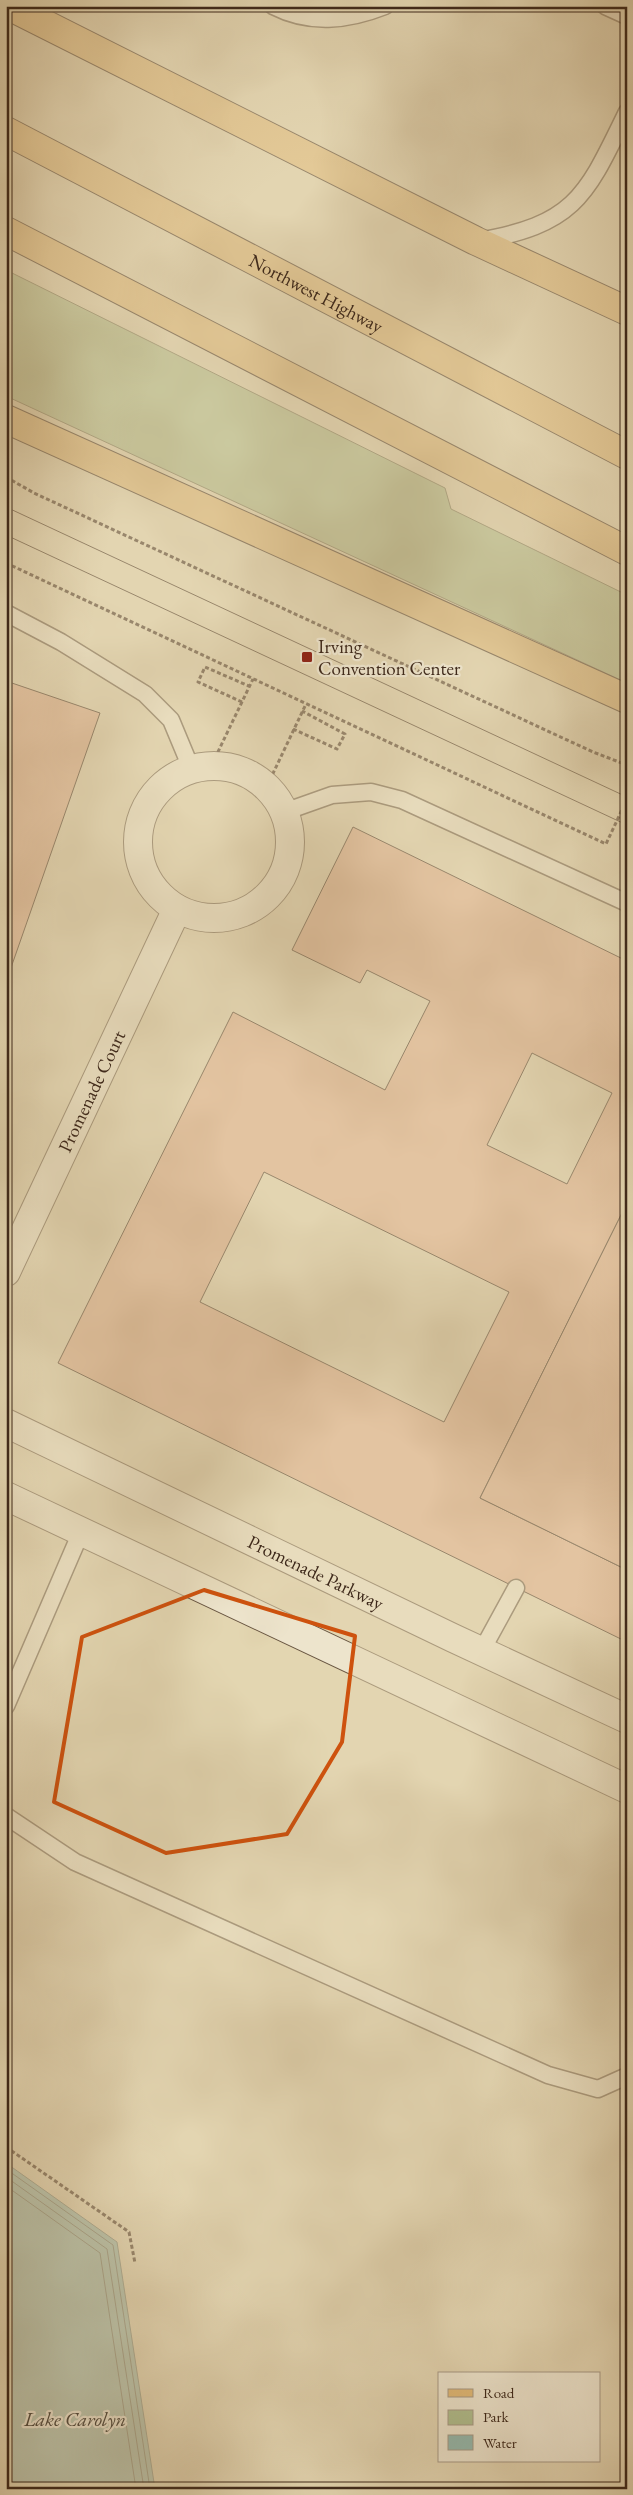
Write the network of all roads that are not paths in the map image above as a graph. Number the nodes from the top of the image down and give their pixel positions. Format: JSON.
{"nodes":[{"id":1,"x":9,"y":6,"type":"edge"},
{"id":2,"x":273,"y":6,"type":"edge"},
{"id":3,"x":385,"y":6,"type":"edge"},
{"id":4,"x":605,"y":6,"type":"edge"},
{"id":5,"x":627,"y":16,"type":"edge"},
{"id":6,"x":627,"y":112,"type":"edge"},
{"id":7,"x":6,"y":131,"type":"edge"},
{"id":8,"x":6,"y":231,"type":"edge"},
{"id":9,"x":476,"y":241,"type":"junction"},
{"id":10,"x":627,"y":311,"type":"edge"},
{"id":11,"x":6,"y":419,"type":"edge"},
{"id":12,"x":627,"y":455,"type":"edge"},
{"id":13,"x":627,"y":551,"type":"edge"},
{"id":14,"x":6,"y":613,"type":"edge"},
{"id":15,"x":627,"y":699,"type":"edge"},
{"id":16,"x":202,"y":767,"type":"junction"},
{"id":17,"x":284,"y":812,"type":"junction"},
{"id":18,"x":627,"y":903,"type":"edge"},
{"id":19,"x":177,"y":910,"type":"junction"},
{"id":20,"x":6,"y":1272,"type":"edge"},
{"id":21,"x":6,"y":1423,"type":"edge"},
{"id":22,"x":6,"y":1496,"type":"edge"},
{"id":23,"x":81,"y":1532,"type":"junction"},
{"id":24,"x":516,"y":1588,"type":"dead end"},
{"id":25,"x":481,"y":1652,"type":"junction"},
{"id":26,"x":6,"y":1706,"type":"edge"},
{"id":27,"x":627,"y":1719,"type":"edge"},
{"id":28,"x":627,"y":1788,"type":"edge"},
{"id":29,"x":6,"y":1816,"type":"edge"},
{"id":30,"x":627,"y":2076,"type":"edge"}],
"edges":[{"from":1,"to":9,"type":"main road"},
{"from":2,"to":3,"type":"lane"},
{"from":4,"to":5,"type":"lane"},
{"from":6,"to":9,"type":"lane"},
{"from":7,"to":12,"type":"main road","name":"Northwest Highway"},
{"from":8,"to":13,"type":"main road"},
{"from":9,"to":10,"type":"main road"},
{"from":11,"to":15,"type":"main road"},
{"from":14,"to":16,"type":"lane"},
{"from":16,"to":17,"type":"street"},
{"from":16,"to":19,"type":"street"},
{"from":17,"to":18,"type":"lane"},
{"from":17,"to":19,"type":"street"},
{"from":19,"to":20,"type":"street","name":"Promenade Court"},
{"from":21,"to":25,"type":"street","name":"Promenade Parkway"},
{"from":22,"to":23,"type":"street"},
{"from":23,"to":26,"type":"lane"},
{"from":23,"to":28,"type":"street"},
{"from":24,"to":25,"type":"lane"},
{"from":25,"to":27,"type":"street","name":"Promenade Parkway"},
{"from":29,"to":30,"type":"lane"}]}
